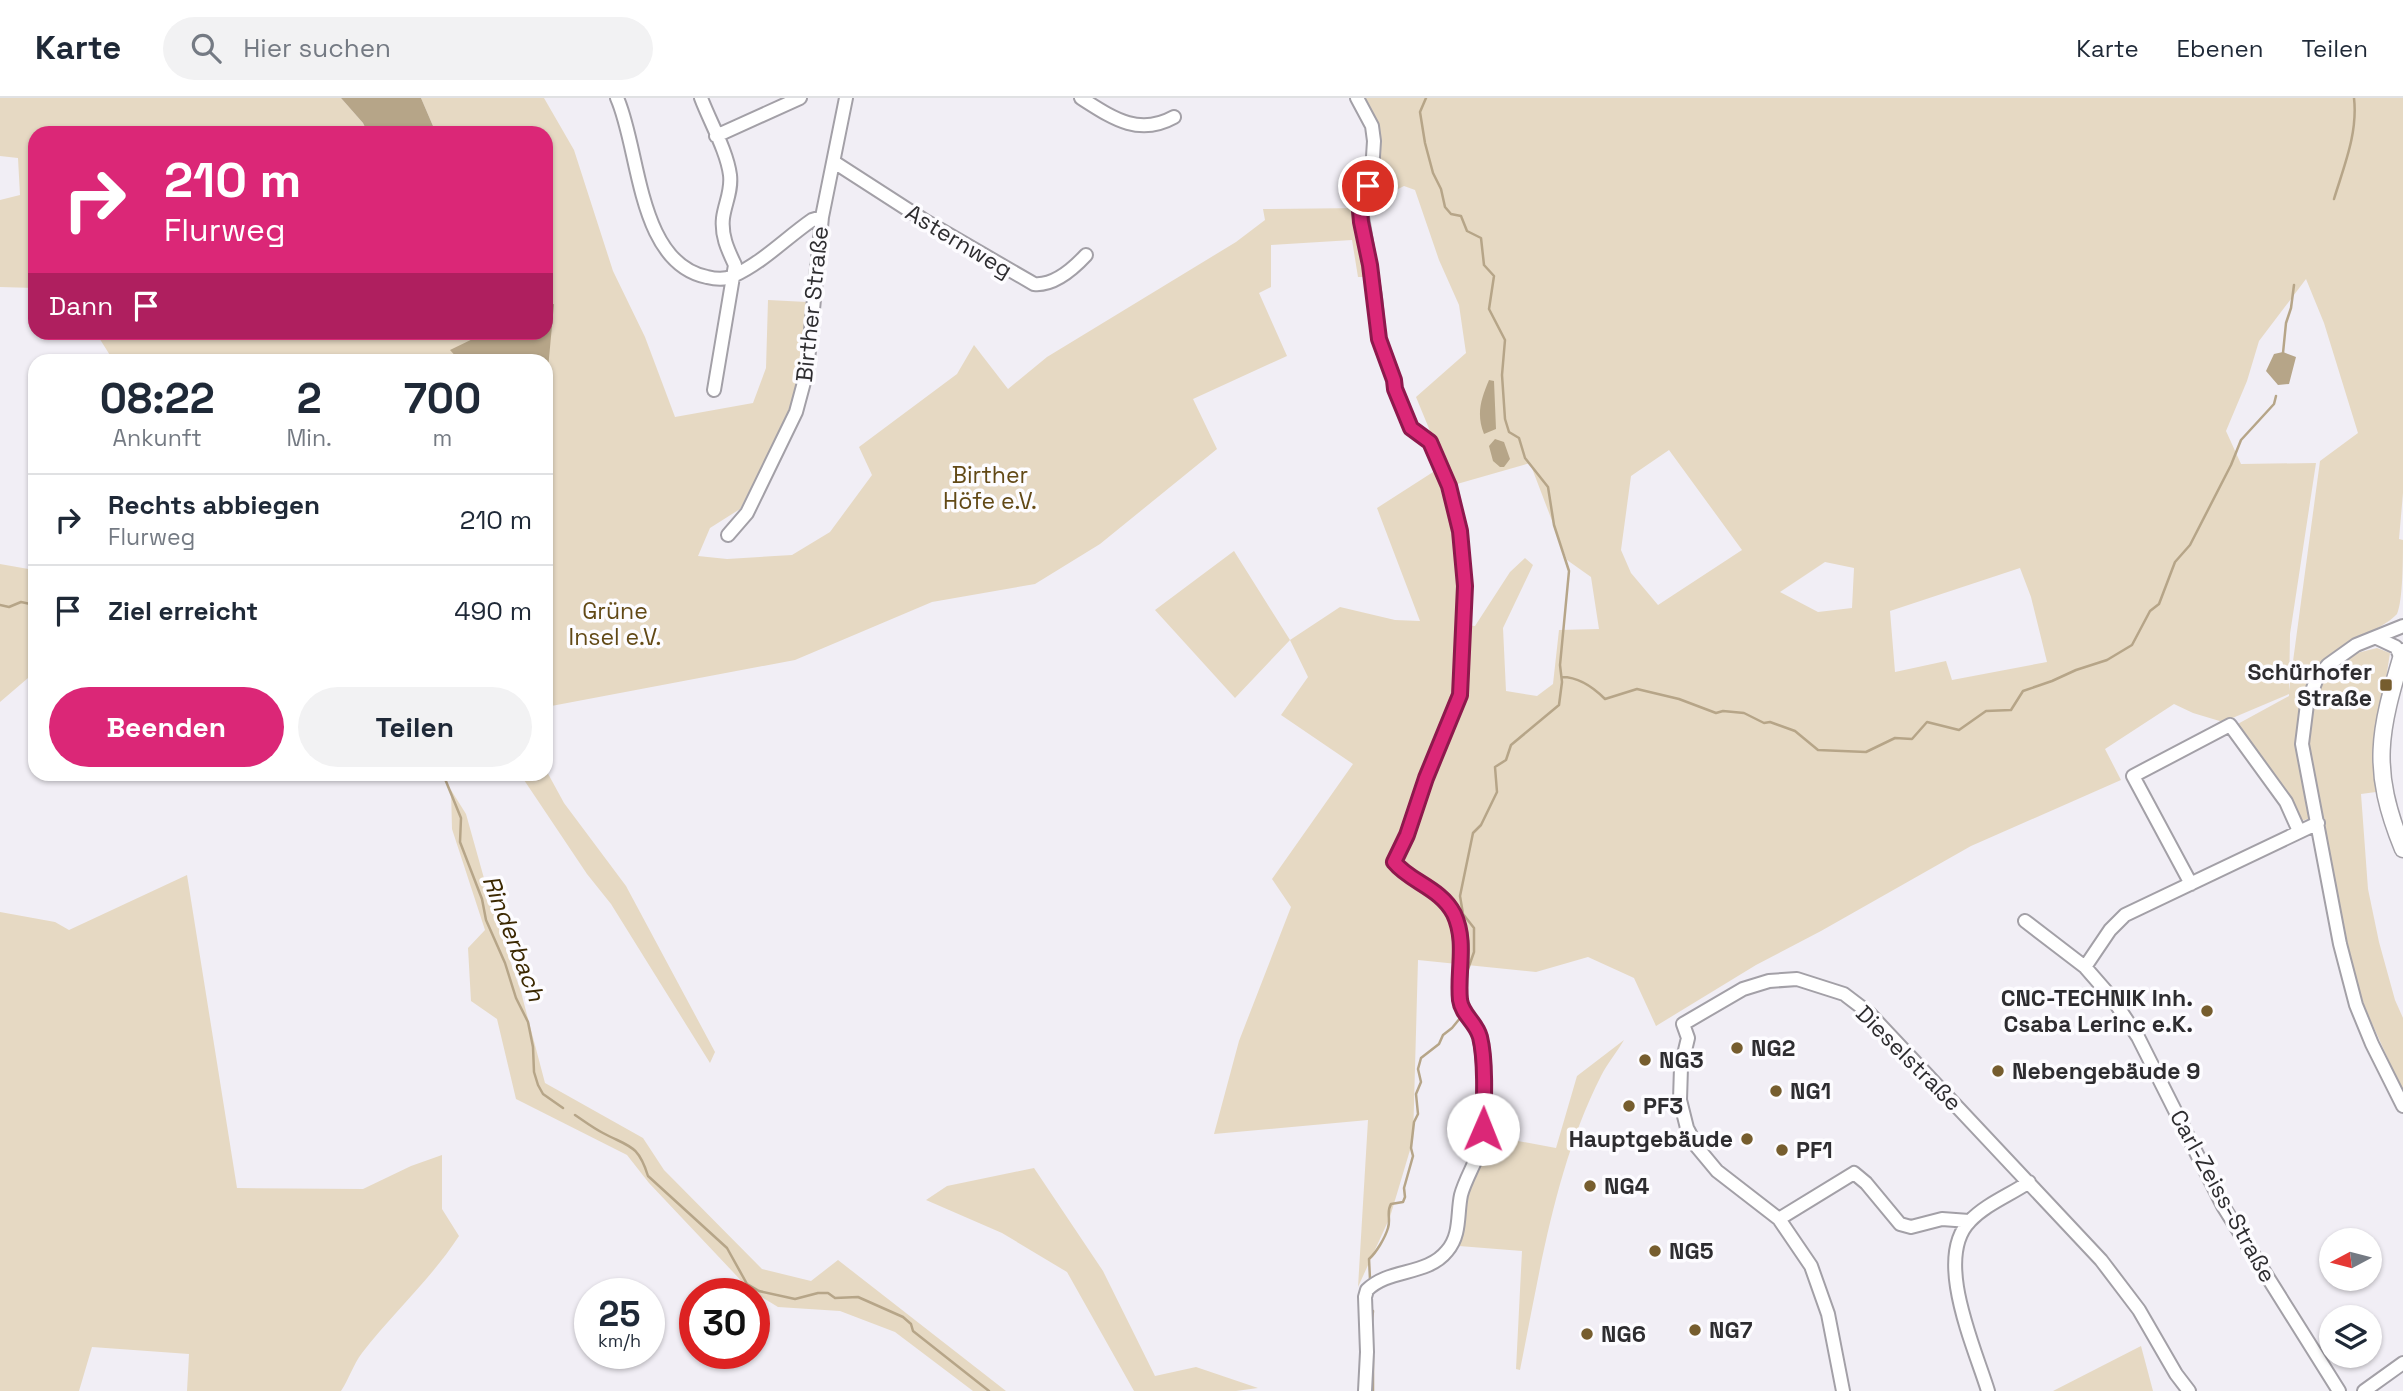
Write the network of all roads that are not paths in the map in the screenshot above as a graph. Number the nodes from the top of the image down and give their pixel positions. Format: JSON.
{"nodes":[{"id":1,"x":617,"y":98,"type":"edge"},
{"id":2,"x":701,"y":98,"type":"edge"},
{"id":3,"x":800,"y":98,"type":"edge"},
{"id":4,"x":846,"y":98,"type":"edge"},
{"id":5,"x":1081,"y":98,"type":"edge"},
{"id":6,"x":1357,"y":98,"type":"edge"},
{"id":7,"x":1174,"y":117,"type":"dead end"},
{"id":8,"x":716,"y":136,"type":"junction"},
{"id":9,"x":834,"y":162,"type":"junction"},
{"id":10,"x":822,"y":217,"type":"junction"},
{"id":11,"x":1086,"y":255,"type":"dead end"},
{"id":12,"x":734,"y":276,"type":"junction"},
{"id":13,"x":714,"y":390,"type":"dead end"},
{"id":14,"x":728,"y":535,"type":"dead end"},
{"id":15,"x":2403,"y":626,"type":"edge"},
{"id":16,"x":2371,"y":639,"type":"junction"},
{"id":17,"x":2402,"y":655,"type":"edge"},
{"id":18,"x":2318,"y":823,"type":"junction"},
{"id":19,"x":2299,"y":831,"type":"junction"},
{"id":20,"x":2403,"y":849,"type":"edge"},
{"id":21,"x":2190,"y":884,"type":"junction"},
{"id":22,"x":2025,"y":921,"type":"dead end"},
{"id":23,"x":2085,"y":967,"type":"junction"},
{"id":24,"x":2403,"y":1105,"type":"edge"},
{"id":25,"x":2029,"y":1182,"type":"junction"},
{"id":26,"x":1779,"y":1219,"type":"junction"},
{"id":27,"x":1969,"y":1221,"type":"junction"},
{"id":28,"x":2403,"y":1363,"type":"edge"},
{"id":29,"x":1365,"y":1391,"type":"edge"},
{"id":30,"x":1843,"y":1391,"type":"edge"},
{"id":31,"x":1987,"y":1391,"type":"edge"},
{"id":32,"x":2189,"y":1391,"type":"edge"},
{"id":33,"x":2339,"y":1391,"type":"edge"},
{"id":34,"x":2364,"y":1391,"type":"edge"}],
"edges":[{"from":1,"to":12,"type":"street"},
{"from":2,"to":8,"type":"street"},
{"from":3,"to":8,"type":"street"},
{"from":4,"to":9,"type":"street","name":"Birther Straße"},
{"from":5,"to":7,"type":"street"},
{"from":6,"to":29,"type":"street"},
{"from":8,"to":12,"type":"street"},
{"from":9,"to":10,"type":"street","name":"Birther Straße"},
{"from":9,"to":11,"type":"street","name":"Asternweg"},
{"from":10,"to":12,"type":"street"},
{"from":10,"to":14,"type":"street","name":"Birther Straße"},
{"from":12,"to":13,"type":"street"},
{"from":15,"to":16,"type":"street"},
{"from":16,"to":17,"type":"street"},
{"from":16,"to":18,"type":"street"},
{"from":17,"to":20,"type":"street"},
{"from":18,"to":19,"type":"street"},
{"from":18,"to":24,"type":"street"},
{"from":19,"to":21,"type":"street"},
{"from":19,"to":21,"type":"street"},
{"from":21,"to":23,"type":"street"},
{"from":22,"to":23,"type":"street","name":"Carl-Zeiss-Straße"},
{"from":23,"to":33,"type":"street","name":"Carl-Zeiss-Straße"},
{"from":25,"to":26,"type":"street","name":"Dieselstraße"},
{"from":25,"to":27,"type":"street"},
{"from":25,"to":32,"type":"street","name":"Dieselstraße"},
{"from":26,"to":27,"type":"street"},
{"from":26,"to":30,"type":"street"},
{"from":27,"to":31,"type":"street"},
{"from":28,"to":34,"type":"street"}]}
